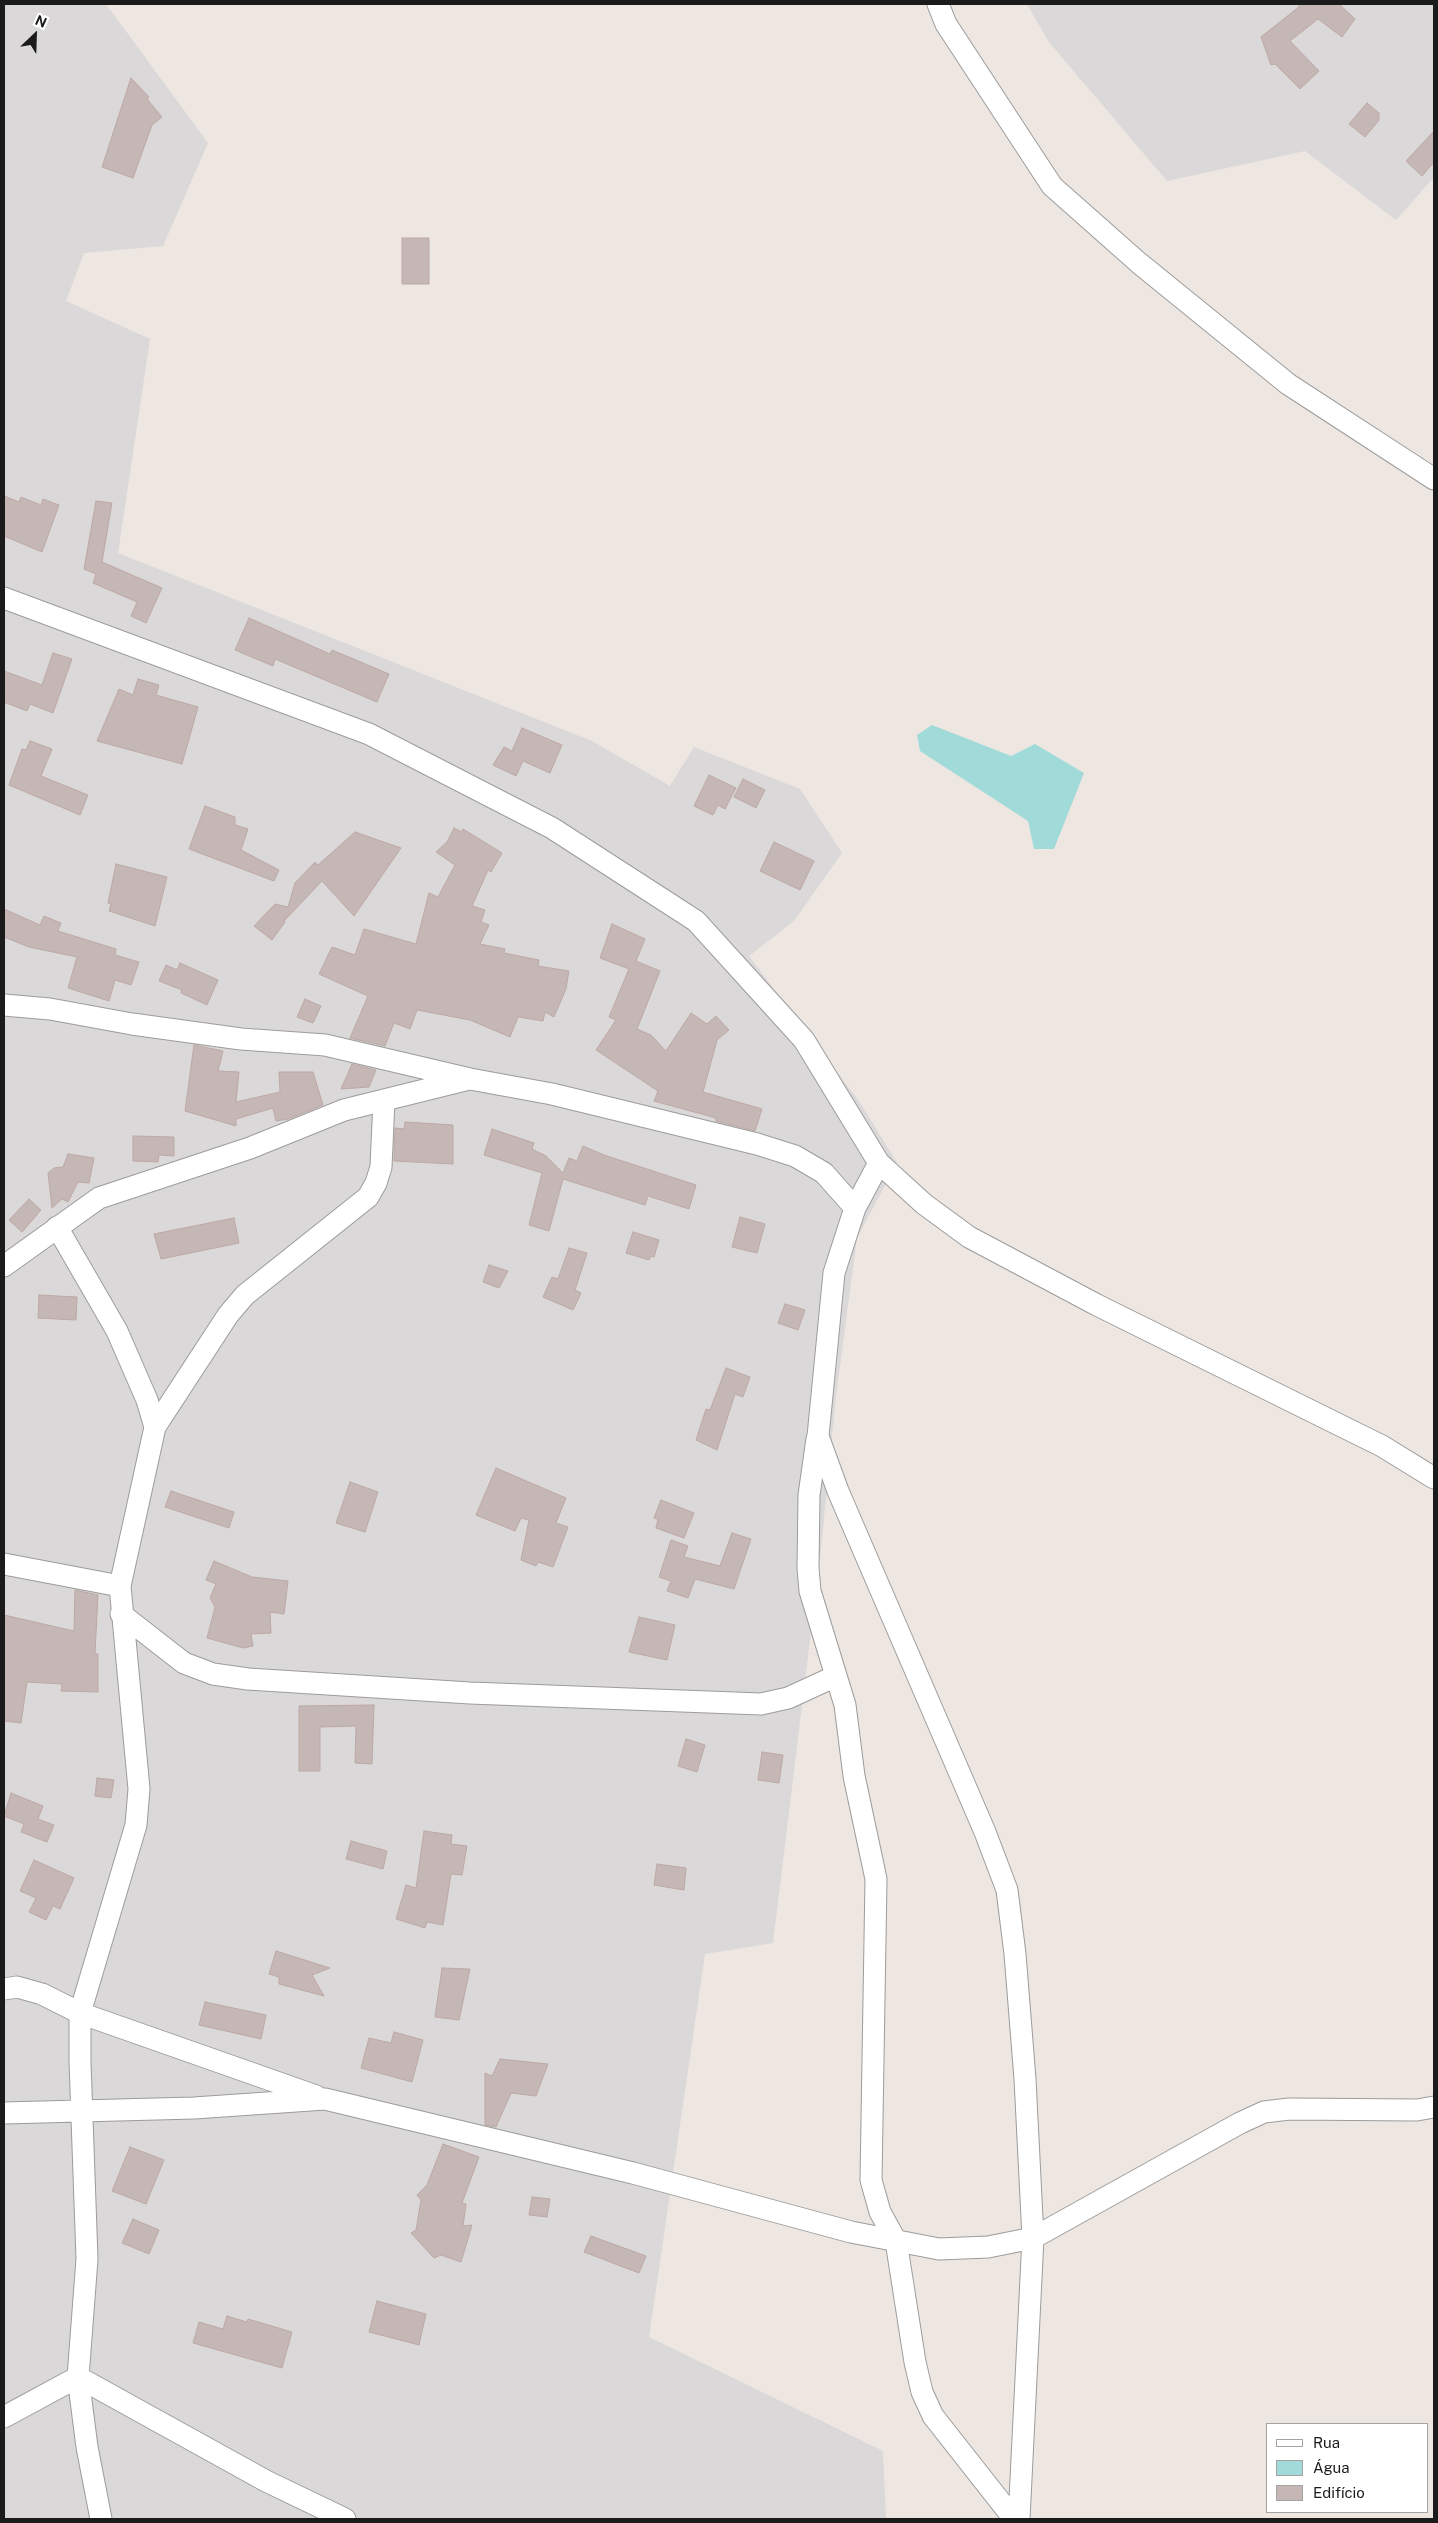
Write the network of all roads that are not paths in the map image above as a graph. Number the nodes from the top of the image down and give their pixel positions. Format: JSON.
{"nodes":[{"id":1,"x":938,"y":4,"type":"edge"},
{"id":2,"x":1434,"y":479,"type":"edge"},
{"id":3,"x":4,"y":598,"type":"edge"},
{"id":4,"x":4,"y":1005,"type":"edge"},
{"id":5,"x":470,"y":1079,"type":"junction"},
{"id":6,"x":384,"y":1100,"type":"junction"},
{"id":7,"x":879,"y":1163,"type":"junction"},
{"id":8,"x":855,"y":1208,"type":"junction"},
{"id":9,"x":57,"y":1227,"type":"junction"},
{"id":10,"x":4,"y":1266,"type":"edge"},
{"id":11,"x":155,"y":1427,"type":"junction"},
{"id":12,"x":818,"y":1436,"type":"junction"},
{"id":13,"x":1434,"y":1478,"type":"edge"},
{"id":14,"x":4,"y":1564,"type":"edge"},
{"id":15,"x":120,"y":1586,"type":"junction"},
{"id":16,"x":121,"y":1614,"type":"junction"},
{"id":17,"x":836,"y":1676,"type":"junction"},
{"id":18,"x":4,"y":1988,"type":"edge"},
{"id":19,"x":80,"y":2013,"type":"junction"},
{"id":20,"x":325,"y":2099,"type":"junction"},
{"id":21,"x":1434,"y":2107,"type":"edge"},
{"id":22,"x":82,"y":2112,"type":"junction"},
{"id":23,"x":4,"y":2113,"type":"edge"},
{"id":24,"x":1033,"y":2238,"type":"junction"},
{"id":25,"x":896,"y":2241,"type":"junction"},
{"id":26,"x":78,"y":2377,"type":"junction"},
{"id":27,"x":4,"y":2417,"type":"edge"},
{"id":28,"x":100,"y":2519,"type":"edge"},
{"id":29,"x":345,"y":2519,"type":"edge"},
{"id":30,"x":1014,"y":2519,"type":"edge"},
{"id":31,"x":1019,"y":2519,"type":"edge"}],
"edges":[{"from":1,"to":2,"type":"street"},
{"from":3,"to":7,"type":"street"},
{"from":4,"to":5,"type":"street"},
{"from":5,"to":6,"type":"street"},
{"from":5,"to":8,"type":"street"},
{"from":6,"to":9,"type":"street"},
{"from":6,"to":11,"type":"street"},
{"from":7,"to":8,"type":"street"},
{"from":7,"to":13,"type":"street"},
{"from":8,"to":12,"type":"street"},
{"from":9,"to":10,"type":"street"},
{"from":9,"to":11,"type":"street"},
{"from":11,"to":15,"type":"street"},
{"from":12,"to":17,"type":"street"},
{"from":12,"to":24,"type":"street"},
{"from":14,"to":15,"type":"street"},
{"from":15,"to":16,"type":"street"},
{"from":16,"to":17,"type":"street"},
{"from":16,"to":19,"type":"street"},
{"from":17,"to":25,"type":"street"},
{"from":18,"to":19,"type":"street"},
{"from":19,"to":20,"type":"street"},
{"from":19,"to":22,"type":"street"},
{"from":20,"to":22,"type":"street"},
{"from":20,"to":25,"type":"street"},
{"from":21,"to":24,"type":"street"},
{"from":22,"to":23,"type":"street"},
{"from":22,"to":26,"type":"street"},
{"from":24,"to":25,"type":"street"},
{"from":24,"to":31,"type":"street"},
{"from":25,"to":30,"type":"street"},
{"from":26,"to":27,"type":"street"},
{"from":26,"to":28,"type":"street"},
{"from":26,"to":29,"type":"street"}]}
